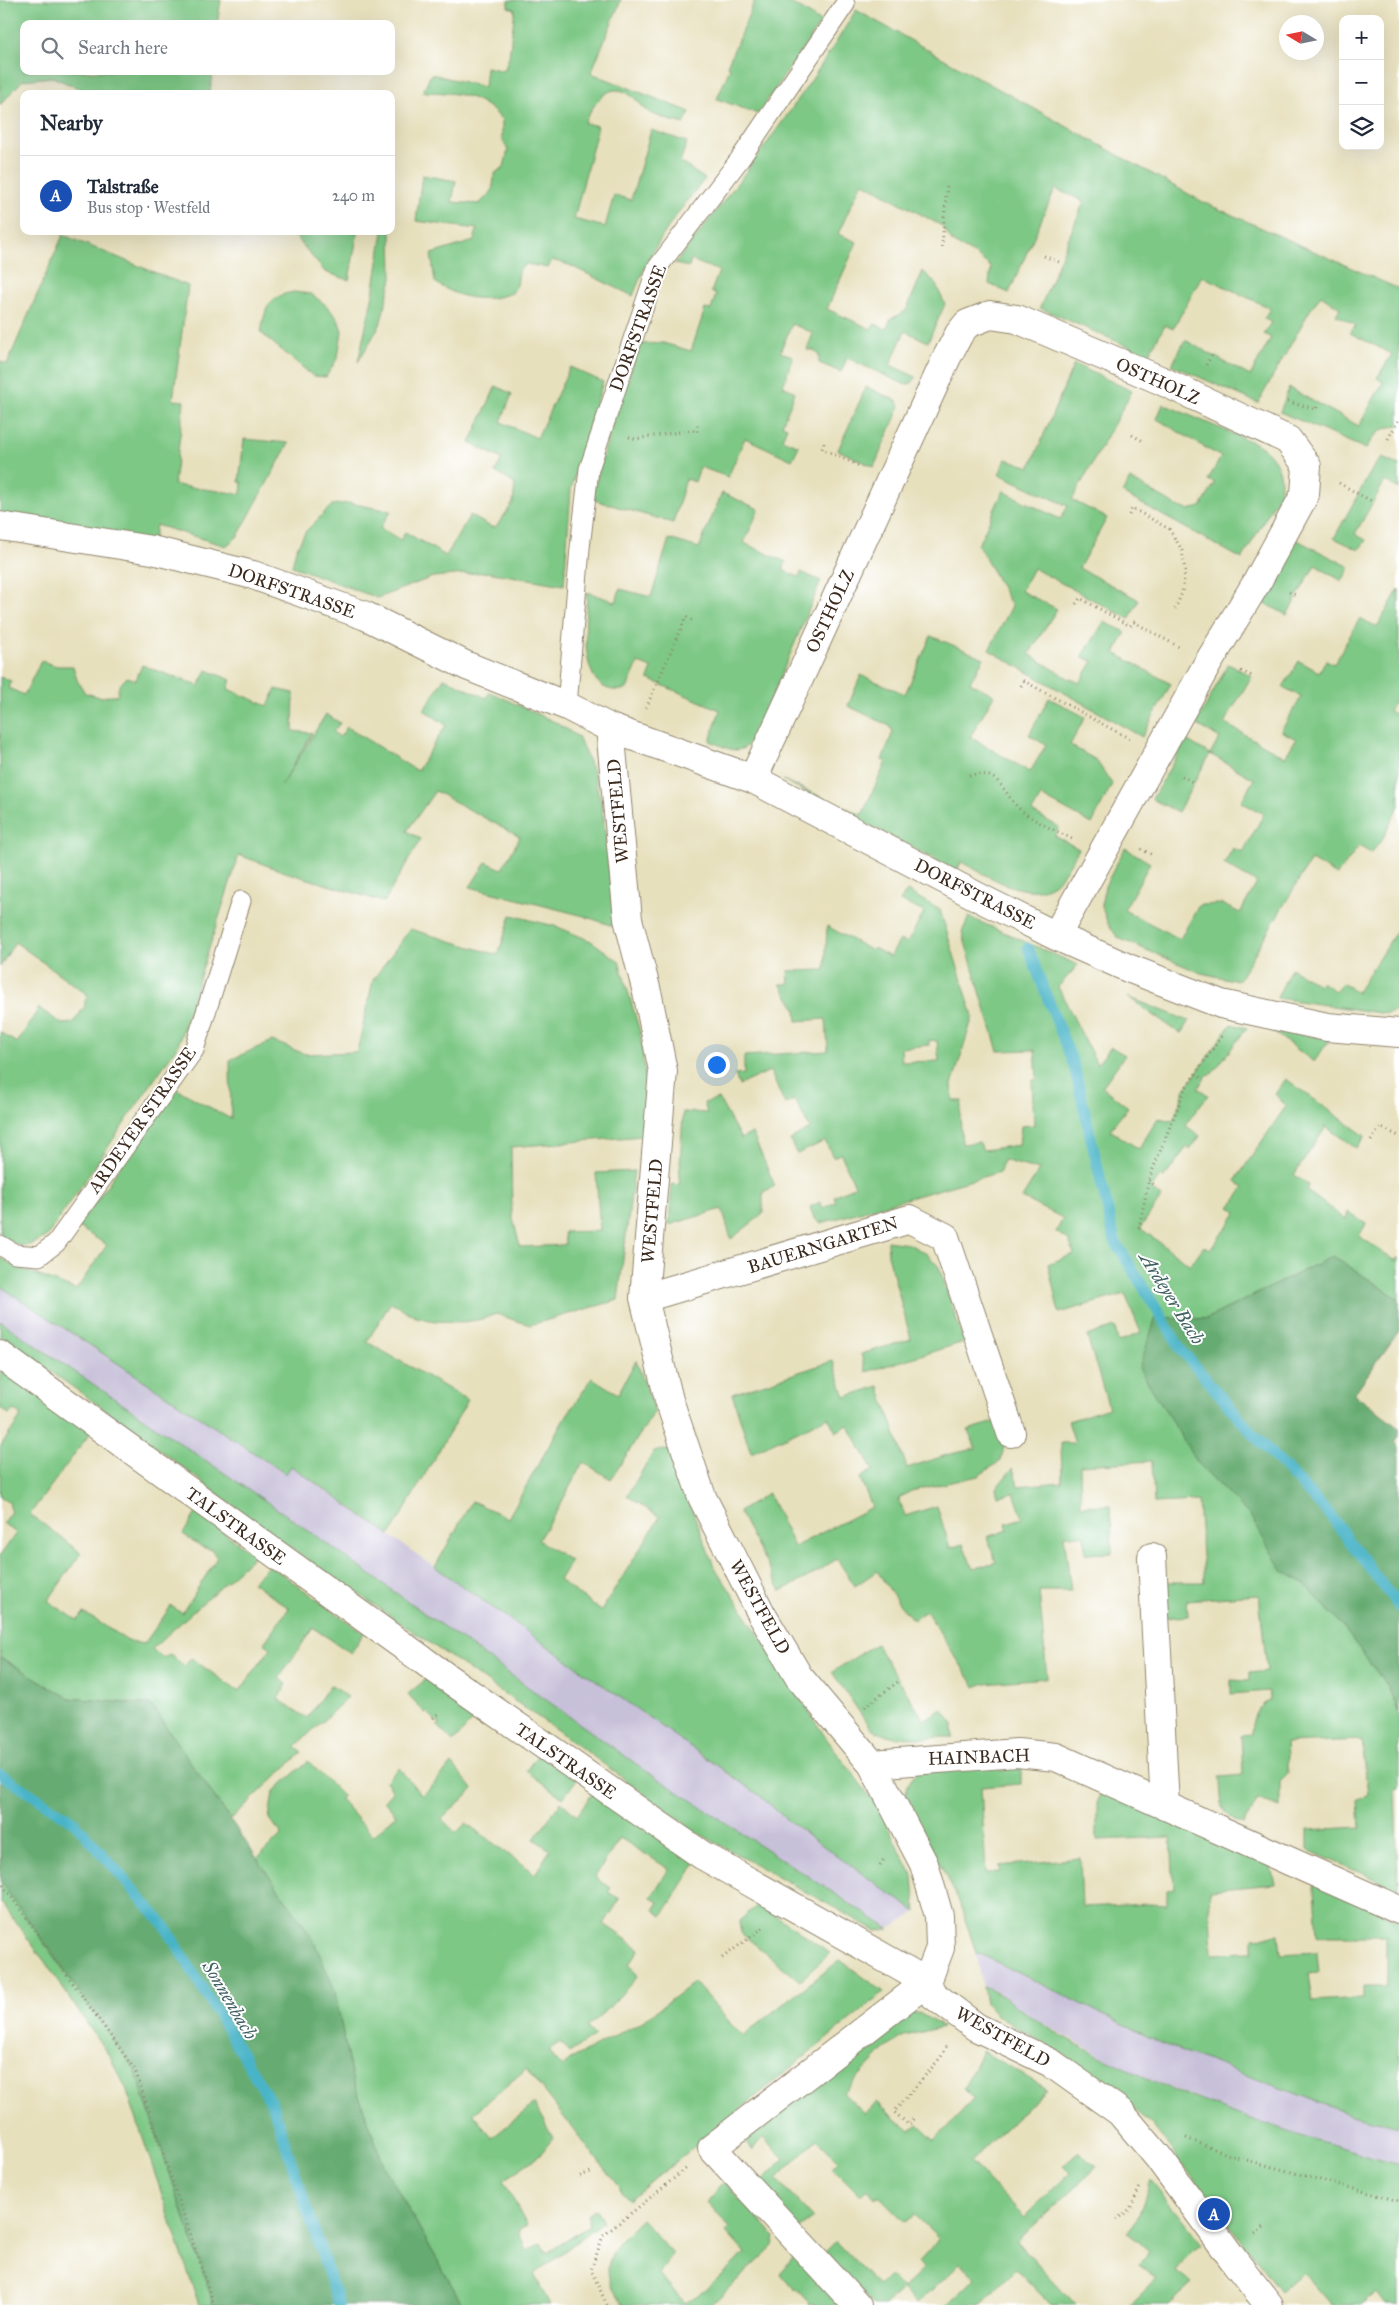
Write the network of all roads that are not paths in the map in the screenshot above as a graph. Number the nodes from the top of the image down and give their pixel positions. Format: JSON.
{"nodes":[{"id":1,"x":845,"y":4,"type":"dead end"},
{"id":2,"x":0,"y":526,"type":"edge"},
{"id":3,"x":567,"y":706,"type":"junction"},
{"id":4,"x":622,"y":732,"type":"junction"},
{"id":5,"x":753,"y":779,"type":"junction"},
{"id":6,"x":241,"y":901,"type":"dead end"},
{"id":7,"x":1056,"y":936,"type":"junction"},
{"id":8,"x":1399,"y":1033,"type":"edge"},
{"id":9,"x":0,"y":1245,"type":"edge"},
{"id":10,"x":644,"y":1298,"type":"junction"},
{"id":11,"x":0,"y":1355,"type":"edge"},
{"id":12,"x":1011,"y":1433,"type":"dead end"},
{"id":13,"x":1152,"y":1557,"type":"dead end"},
{"id":14,"x":872,"y":1764,"type":"junction"},
{"id":15,"x":1165,"y":1806,"type":"junction"},
{"id":16,"x":1399,"y":1910,"type":"edge"},
{"id":17,"x":927,"y":1982,"type":"junction"},
{"id":18,"x":857,"y":2305,"type":"edge"},
{"id":19,"x":1269,"y":2305,"type":"edge"}],
"edges":[{"from":1,"to":3,"type":"lane","name":"DORFSTRASSE"},
{"from":2,"to":3,"type":"street","name":"DORFSTRASSE"},
{"from":3,"to":4,"type":"street","name":"DORFSTRASSE"},
{"from":4,"to":5,"type":"street","name":"DORFSTRASSE"},
{"from":4,"to":10,"type":"street","name":"WESTFELD"},
{"from":5,"to":7,"type":"street","name":"DORFSTRASSE"},
{"from":5,"to":7,"type":"street","name":"OSTHOLZ"},
{"from":6,"to":9,"type":"lane","name":"ARDEYER STRASSE"},
{"from":7,"to":8,"type":"street","name":"DORFSTRASSE"},
{"from":10,"to":12,"type":"street","name":"BAUERNGARTEN"},
{"from":10,"to":14,"type":"street","name":"WESTFELD"},
{"from":11,"to":17,"type":"street","name":"TALSTRASSE"},
{"from":13,"to":15,"type":"street"},
{"from":14,"to":15,"type":"street","name":"HAINBACH"},
{"from":14,"to":17,"type":"street","name":"WESTFELD"},
{"from":15,"to":16,"type":"street","name":"HAINBACH"},
{"from":17,"to":18,"type":"street"},
{"from":17,"to":19,"type":"street","name":"WESTFELD"}]}
